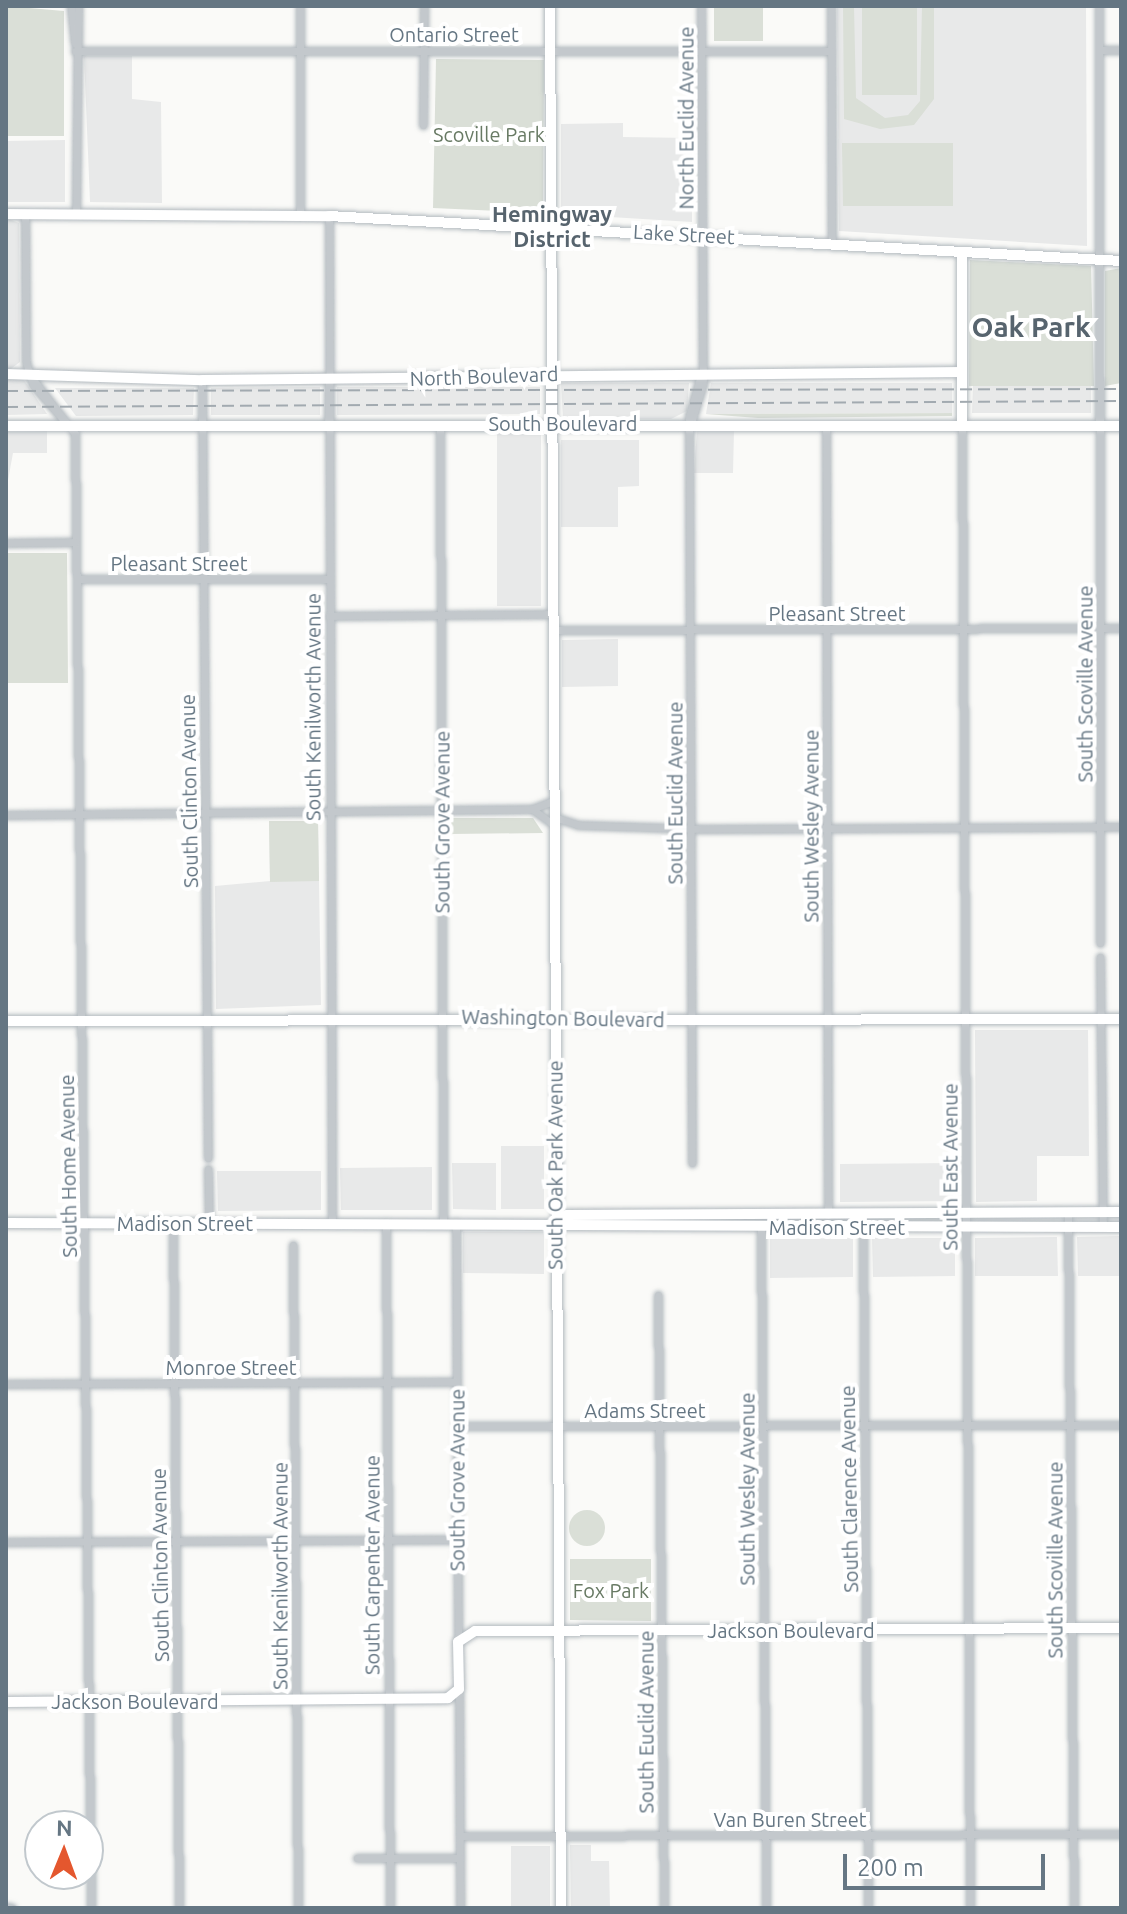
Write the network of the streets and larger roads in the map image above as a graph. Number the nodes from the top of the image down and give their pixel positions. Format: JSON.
{"nodes":[{"id":1,"x":300,"y":6,"type":"edge"},
{"id":2,"x":424,"y":6,"type":"edge"},
{"id":3,"x":550,"y":6,"type":"edge"},
{"id":4,"x":701,"y":6,"type":"edge"},
{"id":5,"x":831,"y":6,"type":"edge"},
{"id":6,"x":1099,"y":6,"type":"edge"},
{"id":7,"x":75,"y":10,"type":"edge"},
{"id":8,"x":75,"y":47,"type":"junction"},
{"id":9,"x":300,"y":50,"type":"junction"},
{"id":10,"x":424,"y":50,"type":"junction"},
{"id":11,"x":1100,"y":50,"type":"junction"},
{"id":12,"x":1121,"y":50,"type":"edge"},
{"id":13,"x":550,"y":51,"type":"junction"},
{"id":14,"x":701,"y":51,"type":"junction"},
{"id":15,"x":831,"y":51,"type":"junction"},
{"id":16,"x":423,"y":125,"type":"dead end"},
{"id":17,"x":76,"y":213,"type":"junction"},
{"id":18,"x":6,"y":214,"type":"edge"},
{"id":19,"x":25,"y":214,"type":"junction"},
{"id":20,"x":300,"y":216,"type":"junction"},
{"id":21,"x":329,"y":216,"type":"junction"},
{"id":22,"x":551,"y":227,"type":"junction"},
{"id":23,"x":702,"y":235,"type":"junction"},
{"id":24,"x":832,"y":243,"type":"junction"},
{"id":25,"x":962,"y":252,"type":"junction"},
{"id":26,"x":1099,"y":260,"type":"junction"},
{"id":27,"x":1121,"y":261,"type":"edge"},
{"id":28,"x":962,"y":372,"type":"junction"},
{"id":29,"x":6,"y":374,"type":"edge"},
{"id":30,"x":701,"y":375,"type":"junction"},
{"id":31,"x":551,"y":376,"type":"junction"},
{"id":32,"x":31,"y":377,"type":"junction"},
{"id":33,"x":329,"y":379,"type":"junction"},
{"id":34,"x":202,"y":380,"type":"junction"},
{"id":35,"x":551,"y":422,"type":"junction"},
{"id":36,"x":440,"y":423,"type":"junction"},
{"id":37,"x":691,"y":423,"type":"junction"},
{"id":38,"x":202,"y":424,"type":"junction"},
{"id":39,"x":328,"y":424,"type":"junction"},
{"id":40,"x":826,"y":425,"type":"junction"},
{"id":41,"x":6,"y":426,"type":"edge"},
{"id":42,"x":69,"y":426,"type":"junction"},
{"id":43,"x":962,"y":426,"type":"junction"},
{"id":44,"x":1100,"y":426,"type":"junction"},
{"id":45,"x":1121,"y":426,"type":"edge"},
{"id":46,"x":76,"y":542,"type":"junction"},
{"id":47,"x":6,"y":543,"type":"edge"},
{"id":48,"x":77,"y":579,"type":"junction"},
{"id":49,"x":203,"y":579,"type":"junction"},
{"id":50,"x":329,"y":579,"type":"junction"},
{"id":51,"x":552,"y":614,"type":"junction"},
{"id":52,"x":440,"y":615,"type":"junction"},
{"id":53,"x":329,"y":616,"type":"junction"},
{"id":54,"x":963,"y":628,"type":"junction"},
{"id":55,"x":1101,"y":628,"type":"junction"},
{"id":56,"x":1121,"y":628,"type":"edge"},
{"id":57,"x":690,"y":629,"type":"junction"},
{"id":58,"x":827,"y":629,"type":"junction"},
{"id":59,"x":552,"y":630,"type":"junction"},
{"id":60,"x":553,"y":801,"type":"junction"},
{"id":61,"x":532,"y":809,"type":"junction"},
{"id":62,"x":442,"y":810,"type":"junction"},
{"id":63,"x":329,"y":811,"type":"junction"},
{"id":64,"x":205,"y":813,"type":"junction"},
{"id":65,"x":80,"y":814,"type":"junction"},
{"id":66,"x":6,"y":815,"type":"edge"},
{"id":67,"x":553,"y":823,"type":"junction"},
{"id":68,"x":578,"y":825,"type":"junction"},
{"id":69,"x":691,"y":827,"type":"junction"},
{"id":70,"x":1101,"y":827,"type":"junction"},
{"id":71,"x":1121,"y":827,"type":"edge"},
{"id":72,"x":827,"y":828,"type":"junction"},
{"id":73,"x":964,"y":828,"type":"junction"},
{"id":74,"x":1100,"y":943,"type":"dead end"},
{"id":75,"x":1100,"y":957,"type":"dead end"},
{"id":76,"x":443,"y":1015,"type":"junction"},
{"id":77,"x":330,"y":1016,"type":"junction"},
{"id":78,"x":554,"y":1018,"type":"junction"},
{"id":79,"x":1101,"y":1019,"type":"junction"},
{"id":80,"x":1121,"y":1019,"type":"edge"},
{"id":81,"x":82,"y":1020,"type":"junction"},
{"id":82,"x":965,"y":1020,"type":"junction"},
{"id":83,"x":6,"y":1021,"type":"edge"},
{"id":84,"x":207,"y":1021,"type":"junction"},
{"id":85,"x":692,"y":1021,"type":"junction"},
{"id":86,"x":828,"y":1021,"type":"junction"},
{"id":87,"x":208,"y":1158,"type":"dead end"},
{"id":88,"x":692,"y":1163,"type":"dead end"},
{"id":89,"x":208,"y":1169,"type":"dead end"},
{"id":90,"x":1068,"y":1212,"type":"junction"},
{"id":91,"x":1103,"y":1212,"type":"junction"},
{"id":92,"x":1121,"y":1212,"type":"edge"},
{"id":93,"x":828,"y":1213,"type":"junction"},
{"id":94,"x":863,"y":1213,"type":"junction"},
{"id":95,"x":966,"y":1213,"type":"junction"},
{"id":96,"x":761,"y":1214,"type":"junction"},
{"id":97,"x":555,"y":1221,"type":"junction"},
{"id":98,"x":209,"y":1222,"type":"junction"},
{"id":99,"x":332,"y":1222,"type":"junction"},
{"id":100,"x":386,"y":1222,"type":"junction"},
{"id":101,"x":443,"y":1222,"type":"junction"},
{"id":102,"x":456,"y":1222,"type":"junction"},
{"id":103,"x":6,"y":1223,"type":"edge"},
{"id":104,"x":85,"y":1223,"type":"junction"},
{"id":105,"x":173,"y":1223,"type":"junction"},
{"id":106,"x":966,"y":1226,"type":"junction"},
{"id":107,"x":829,"y":1227,"type":"junction"},
{"id":108,"x":863,"y":1227,"type":"junction"},
{"id":109,"x":1068,"y":1227,"type":"junction"},
{"id":110,"x":1103,"y":1227,"type":"junction"},
{"id":111,"x":1121,"y":1227,"type":"edge"},
{"id":112,"x":761,"y":1228,"type":"junction"},
{"id":113,"x":293,"y":1245,"type":"dead end"},
{"id":114,"x":658,"y":1295,"type":"dead end"},
{"id":115,"x":294,"y":1382,"type":"junction"},
{"id":116,"x":387,"y":1382,"type":"junction"},
{"id":117,"x":456,"y":1382,"type":"junction"},
{"id":118,"x":174,"y":1383,"type":"junction"},
{"id":119,"x":6,"y":1384,"type":"edge"},
{"id":120,"x":87,"y":1384,"type":"junction"},
{"id":121,"x":762,"y":1425,"type":"junction"},
{"id":122,"x":865,"y":1425,"type":"junction"},
{"id":123,"x":967,"y":1425,"type":"junction"},
{"id":124,"x":1070,"y":1425,"type":"junction"},
{"id":125,"x":1121,"y":1425,"type":"edge"},
{"id":126,"x":457,"y":1426,"type":"junction"},
{"id":127,"x":557,"y":1426,"type":"junction"},
{"id":128,"x":660,"y":1426,"type":"junction"},
{"id":129,"x":457,"y":1540,"type":"junction"},
{"id":130,"x":175,"y":1541,"type":"junction"},
{"id":131,"x":296,"y":1541,"type":"junction"},
{"id":132,"x":388,"y":1541,"type":"junction"},
{"id":133,"x":6,"y":1542,"type":"edge"},
{"id":134,"x":89,"y":1542,"type":"junction"},
{"id":135,"x":1121,"y":1628,"type":"edge"},
{"id":136,"x":867,"y":1629,"type":"junction"},
{"id":137,"x":969,"y":1629,"type":"junction"},
{"id":138,"x":1071,"y":1629,"type":"junction"},
{"id":139,"x":764,"y":1630,"type":"junction"},
{"id":140,"x":559,"y":1631,"type":"junction"},
{"id":141,"x":662,"y":1631,"type":"junction"},
{"id":142,"x":460,"y":1639,"type":"junction"},
{"id":143,"x":457,"y":1692,"type":"junction"},
{"id":144,"x":389,"y":1699,"type":"junction"},
{"id":145,"x":297,"y":1700,"type":"junction"},
{"id":146,"x":89,"y":1701,"type":"junction"},
{"id":147,"x":177,"y":1701,"type":"junction"},
{"id":148,"x":6,"y":1702,"type":"edge"},
{"id":149,"x":970,"y":1834,"type":"junction"},
{"id":150,"x":1073,"y":1834,"type":"junction"},
{"id":151,"x":1121,"y":1834,"type":"edge"},
{"id":152,"x":663,"y":1835,"type":"junction"},
{"id":153,"x":765,"y":1835,"type":"junction"},
{"id":154,"x":868,"y":1835,"type":"junction"},
{"id":155,"x":460,"y":1836,"type":"junction"},
{"id":156,"x":561,"y":1836,"type":"junction"},
{"id":157,"x":357,"y":1858,"type":"dead end"},
{"id":158,"x":390,"y":1858,"type":"junction"},
{"id":159,"x":460,"y":1858,"type":"junction"},
{"id":160,"x":6,"y":1907,"type":"edge"},
{"id":161,"x":12,"y":1908,"type":"edge"},
{"id":162,"x":91,"y":1908,"type":"edge"},
{"id":163,"x":179,"y":1908,"type":"edge"},
{"id":164,"x":298,"y":1908,"type":"edge"},
{"id":165,"x":390,"y":1908,"type":"edge"},
{"id":166,"x":460,"y":1908,"type":"edge"},
{"id":167,"x":561,"y":1908,"type":"edge"},
{"id":168,"x":664,"y":1908,"type":"edge"},
{"id":169,"x":766,"y":1908,"type":"edge"},
{"id":170,"x":868,"y":1908,"type":"edge"},
{"id":171,"x":970,"y":1908,"type":"edge"},
{"id":172,"x":1074,"y":1908,"type":"edge"}],
"edges":[{"from":1,"to":9,"type":"street"},
{"from":2,"to":10,"type":"street"},
{"from":3,"to":13,"type":"street","name":"South Oak Park Avenue"},
{"from":4,"to":14,"type":"street","name":"North Euclid Avenue"},
{"from":5,"to":15,"type":"street"},
{"from":6,"to":11,"type":"street","name":"South Scoville Avenue"},
{"from":7,"to":8,"type":"street"},
{"from":8,"to":9,"type":"street","name":"Ontario Street"},
{"from":8,"to":17,"type":"street"},
{"from":9,"to":10,"type":"street","name":"Ontario Street"},
{"from":9,"to":20,"type":"street"},
{"from":10,"to":13,"type":"street","name":"Ontario Street"},
{"from":10,"to":16,"type":"street"},
{"from":11,"to":12,"type":"street"},
{"from":11,"to":26,"type":"street","name":"South Scoville Avenue"},
{"from":13,"to":14,"type":"street","name":"Ontario Street"},
{"from":13,"to":22,"type":"street","name":"South Oak Park Avenue"},
{"from":14,"to":15,"type":"street","name":"Ontario Street"},
{"from":14,"to":23,"type":"street","name":"North Euclid Avenue"},
{"from":15,"to":24,"type":"street"},
{"from":17,"to":19,"type":"street","name":"Lake Street"},
{"from":17,"to":20,"type":"street","name":"Lake Street"},
{"from":18,"to":19,"type":"street","name":"Lake Street"},
{"from":19,"to":32,"type":"street"},
{"from":20,"to":21,"type":"street","name":"Lake Street"},
{"from":21,"to":22,"type":"street","name":"Lake Street"},
{"from":21,"to":33,"type":"street","name":"South Kenilworth Avenue"},
{"from":22,"to":23,"type":"street","name":"Lake Street"},
{"from":22,"to":31,"type":"street","name":"South Oak Park Avenue"},
{"from":23,"to":24,"type":"street","name":"Lake Street"},
{"from":23,"to":30,"type":"street","name":"North Euclid Avenue"},
{"from":24,"to":25,"type":"street","name":"Lake Street"},
{"from":25,"to":26,"type":"street","name":"Lake Street"},
{"from":25,"to":28,"type":"street"},
{"from":26,"to":27,"type":"street","name":"Lake Street"},
{"from":26,"to":44,"type":"street","name":"South Scoville Avenue"},
{"from":28,"to":30,"type":"street","name":"North Boulevard"},
{"from":28,"to":43,"type":"street"},
{"from":29,"to":32,"type":"street","name":"North Boulevard"},
{"from":30,"to":31,"type":"street","name":"North Boulevard"},
{"from":30,"to":37,"type":"street","name":"North Euclid Avenue"},
{"from":31,"to":33,"type":"street","name":"North Boulevard"},
{"from":31,"to":35,"type":"street","name":"South Oak Park Avenue"},
{"from":32,"to":34,"type":"street","name":"North Boulevard"},
{"from":32,"to":42,"type":"street"},
{"from":33,"to":34,"type":"street","name":"North Boulevard"},
{"from":33,"to":39,"type":"street","name":"South Kenilworth Avenue"},
{"from":34,"to":38,"type":"street","name":"South Clinton Avenue"},
{"from":35,"to":36,"type":"street","name":"South Boulevard"},
{"from":35,"to":37,"type":"street","name":"South Boulevard"},
{"from":35,"to":51,"type":"street","name":"South Oak Park Avenue"},
{"from":36,"to":39,"type":"street","name":"South Boulevard"},
{"from":36,"to":52,"type":"street","name":"South Grove Avenue"},
{"from":37,"to":40,"type":"street","name":"South Boulevard"},
{"from":37,"to":57,"type":"street","name":"South Euclid Avenue"},
{"from":38,"to":39,"type":"street","name":"South Boulevard"},
{"from":38,"to":42,"type":"street","name":"South Boulevard"},
{"from":38,"to":49,"type":"street","name":"South Clinton Avenue"},
{"from":39,"to":50,"type":"street","name":"South Kenilworth Avenue"},
{"from":40,"to":43,"type":"street","name":"South Boulevard"},
{"from":40,"to":58,"type":"street","name":"South Wesley Avenue"},
{"from":41,"to":42,"type":"street","name":"South Boulevard"},
{"from":42,"to":46,"type":"street","name":"South Home Avenue"},
{"from":43,"to":44,"type":"street","name":"South Boulevard"},
{"from":43,"to":54,"type":"street","name":"South East Avenue"},
{"from":44,"to":45,"type":"street","name":"South Boulevard"},
{"from":44,"to":55,"type":"street","name":"South Scoville Avenue"},
{"from":46,"to":47,"type":"street"},
{"from":46,"to":48,"type":"street","name":"South Home Avenue"},
{"from":48,"to":49,"type":"street","name":"Pleasant Street"},
{"from":48,"to":65,"type":"street","name":"South Home Avenue"},
{"from":49,"to":50,"type":"street","name":"Pleasant Street"},
{"from":49,"to":64,"type":"street","name":"South Clinton Avenue"},
{"from":50,"to":53,"type":"street","name":"South Kenilworth Avenue"},
{"from":51,"to":52,"type":"street"},
{"from":51,"to":59,"type":"street","name":"South Oak Park Avenue"},
{"from":52,"to":53,"type":"street"},
{"from":52,"to":62,"type":"street","name":"South Grove Avenue"},
{"from":53,"to":63,"type":"street","name":"South Kenilworth Avenue"},
{"from":54,"to":55,"type":"street","name":"Pleasant Street"},
{"from":54,"to":58,"type":"street","name":"Pleasant Street"},
{"from":54,"to":73,"type":"street","name":"South East Avenue"},
{"from":55,"to":56,"type":"street","name":"Pleasant Street"},
{"from":55,"to":70,"type":"street","name":"South Scoville Avenue"},
{"from":57,"to":58,"type":"street","name":"Pleasant Street"},
{"from":57,"to":59,"type":"street","name":"Pleasant Street"},
{"from":57,"to":69,"type":"street","name":"South Euclid Avenue"},
{"from":58,"to":72,"type":"street","name":"South Wesley Avenue"},
{"from":59,"to":60,"type":"street","name":"South Oak Park Avenue"},
{"from":60,"to":61,"type":"street"},
{"from":60,"to":67,"type":"street","name":"South Oak Park Avenue"},
{"from":61,"to":62,"type":"street"},
{"from":61,"to":67,"type":"street"},
{"from":62,"to":63,"type":"street"},
{"from":62,"to":76,"type":"street","name":"South Grove Avenue"},
{"from":63,"to":64,"type":"street"},
{"from":63,"to":77,"type":"street","name":"South Kenilworth Avenue"},
{"from":64,"to":65,"type":"street"},
{"from":64,"to":84,"type":"street","name":"South Clinton Avenue"},
{"from":65,"to":66,"type":"street"},
{"from":65,"to":81,"type":"street","name":"South Home Avenue"},
{"from":67,"to":68,"type":"street"},
{"from":67,"to":68,"type":"street"},
{"from":67,"to":78,"type":"street","name":"South Oak Park Avenue"},
{"from":68,"to":69,"type":"street"},
{"from":69,"to":72,"type":"street"},
{"from":69,"to":85,"type":"street","name":"South Euclid Avenue"},
{"from":70,"to":71,"type":"street"},
{"from":70,"to":73,"type":"street"},
{"from":70,"to":74,"type":"street","name":"South Scoville Avenue"},
{"from":72,"to":73,"type":"street"},
{"from":72,"to":86,"type":"street","name":"South Wesley Avenue"},
{"from":73,"to":82,"type":"street","name":"South East Avenue"},
{"from":75,"to":79,"type":"street"},
{"from":76,"to":77,"type":"street","name":"Washington Boulevard"},
{"from":76,"to":78,"type":"street","name":"Washington Boulevard"},
{"from":76,"to":101,"type":"street","name":"South Grove Avenue"},
{"from":77,"to":84,"type":"street","name":"Washington Boulevard"},
{"from":77,"to":99,"type":"street","name":"South Kenilworth Avenue"},
{"from":78,"to":85,"type":"street","name":"Washington Boulevard"},
{"from":78,"to":97,"type":"street","name":"South Oak Park Avenue"},
{"from":79,"to":80,"type":"street","name":"Washington Boulevard"},
{"from":79,"to":82,"type":"street","name":"Washington Boulevard"},
{"from":79,"to":91,"type":"street"},
{"from":81,"to":83,"type":"street","name":"Washington Boulevard"},
{"from":81,"to":84,"type":"street","name":"Washington Boulevard"},
{"from":81,"to":104,"type":"street","name":"South Home Avenue"},
{"from":82,"to":86,"type":"street","name":"Washington Boulevard"},
{"from":82,"to":95,"type":"street","name":"South East Avenue"},
{"from":84,"to":87,"type":"street","name":"South Clinton Avenue"},
{"from":85,"to":86,"type":"street","name":"Washington Boulevard"},
{"from":85,"to":88,"type":"street","name":"South Euclid Avenue"},
{"from":86,"to":93,"type":"street","name":"South Wesley Avenue"},
{"from":89,"to":98,"type":"street"},
{"from":90,"to":91,"type":"street","name":"Madison Street"},
{"from":90,"to":95,"type":"street","name":"Madison Street"},
{"from":90,"to":109,"type":"street","name":"South Scoville Avenue"},
{"from":91,"to":92,"type":"street","name":"Madison Street"},
{"from":91,"to":110,"type":"street"},
{"from":93,"to":94,"type":"street","name":"Madison Street"},
{"from":93,"to":96,"type":"street","name":"Madison Street"},
{"from":93,"to":107,"type":"street","name":"South Wesley Avenue"},
{"from":94,"to":95,"type":"street","name":"Madison Street"},
{"from":94,"to":108,"type":"street","name":"South Clarence Avenue"},
{"from":95,"to":106,"type":"street","name":"South East Avenue"},
{"from":96,"to":97,"type":"street","name":"Madison Street"},
{"from":96,"to":112,"type":"street","name":"South Wesley Avenue"},
{"from":97,"to":102,"type":"street","name":"Madison Street"},
{"from":97,"to":112,"type":"street","name":"Madison Street"},
{"from":97,"to":127,"type":"street","name":"South Oak Park Avenue"},
{"from":98,"to":99,"type":"street","name":"Madison Street"},
{"from":98,"to":105,"type":"street","name":"Madison Street"},
{"from":99,"to":100,"type":"street","name":"Madison Street"},
{"from":100,"to":101,"type":"street","name":"Madison Street"},
{"from":100,"to":116,"type":"street","name":"South Carpenter Avenue"},
{"from":101,"to":102,"type":"street","name":"Madison Street"},
{"from":102,"to":117,"type":"street","name":"South Grove Avenue"},
{"from":103,"to":104,"type":"street","name":"Madison Street"},
{"from":104,"to":105,"type":"street","name":"Madison Street"},
{"from":104,"to":120,"type":"street","name":"South Home Avenue"},
{"from":105,"to":118,"type":"street","name":"South Clinton Avenue"},
{"from":106,"to":108,"type":"street","name":"Madison Street"},
{"from":106,"to":109,"type":"street","name":"Madison Street"},
{"from":106,"to":123,"type":"street","name":"South East Avenue"},
{"from":107,"to":108,"type":"street","name":"Madison Street"},
{"from":107,"to":112,"type":"street","name":"Madison Street"},
{"from":108,"to":122,"type":"street","name":"South Clarence Avenue"},
{"from":109,"to":110,"type":"street","name":"Madison Street"},
{"from":109,"to":124,"type":"street","name":"South Scoville Avenue"},
{"from":110,"to":111,"type":"street","name":"Madison Street"},
{"from":112,"to":121,"type":"street","name":"South Wesley Avenue"},
{"from":113,"to":115,"type":"street","name":"South Kenilworth Avenue"},
{"from":114,"to":128,"type":"street","name":"South Euclid Avenue"},
{"from":115,"to":116,"type":"street","name":"Monroe Street"},
{"from":115,"to":118,"type":"street","name":"Monroe Street"},
{"from":115,"to":131,"type":"street","name":"South Kenilworth Avenue"},
{"from":116,"to":117,"type":"street","name":"Monroe Street"},
{"from":116,"to":132,"type":"street","name":"South Carpenter Avenue"},
{"from":117,"to":126,"type":"street","name":"South Grove Avenue"},
{"from":118,"to":120,"type":"street","name":"Monroe Street"},
{"from":118,"to":130,"type":"street","name":"South Clinton Avenue"},
{"from":119,"to":120,"type":"street","name":"Monroe Street"},
{"from":120,"to":134,"type":"street","name":"South Home Avenue"},
{"from":121,"to":122,"type":"street","name":"Adams Street"},
{"from":121,"to":128,"type":"street","name":"Adams Street"},
{"from":121,"to":139,"type":"street","name":"South Wesley Avenue"},
{"from":122,"to":123,"type":"street","name":"Adams Street"},
{"from":122,"to":136,"type":"street","name":"South Clarence Avenue"},
{"from":123,"to":124,"type":"street","name":"Adams Street"},
{"from":123,"to":137,"type":"street","name":"South East Avenue"},
{"from":124,"to":125,"type":"street","name":"Adams Street"},
{"from":124,"to":138,"type":"street","name":"South Scoville Avenue"},
{"from":126,"to":127,"type":"street","name":"Adams Street"},
{"from":126,"to":129,"type":"street","name":"South Grove Avenue"},
{"from":127,"to":128,"type":"street","name":"Adams Street"},
{"from":127,"to":140,"type":"street","name":"South Oak Park Avenue"},
{"from":128,"to":141,"type":"street","name":"South Euclid Avenue"},
{"from":129,"to":132,"type":"street"},
{"from":129,"to":142,"type":"street","name":"South Grove Avenue"},
{"from":130,"to":131,"type":"street"},
{"from":130,"to":134,"type":"street"},
{"from":130,"to":147,"type":"street","name":"South Clinton Avenue"},
{"from":131,"to":132,"type":"street"},
{"from":131,"to":145,"type":"street","name":"South Kenilworth Avenue"},
{"from":132,"to":144,"type":"street","name":"South Carpenter Avenue"},
{"from":133,"to":134,"type":"street"},
{"from":134,"to":146,"type":"street","name":"South Home Avenue"},
{"from":135,"to":138,"type":"street","name":"Jackson Boulevard"},
{"from":136,"to":137,"type":"street","name":"Jackson Boulevard"},
{"from":136,"to":139,"type":"street","name":"Jackson Boulevard"},
{"from":136,"to":154,"type":"street","name":"South Clarence Avenue"},
{"from":137,"to":138,"type":"street","name":"Jackson Boulevard"},
{"from":137,"to":149,"type":"street","name":"South East Avenue"},
{"from":138,"to":150,"type":"street","name":"South Scoville Avenue"},
{"from":139,"to":141,"type":"street","name":"Jackson Boulevard"},
{"from":139,"to":153,"type":"street","name":"South Wesley Avenue"},
{"from":140,"to":141,"type":"street","name":"Jackson Boulevard"},
{"from":140,"to":142,"type":"street","name":"Jackson Boulevard"},
{"from":140,"to":156,"type":"street","name":"South Oak Park Avenue"},
{"from":141,"to":152,"type":"street","name":"South Euclid Avenue"},
{"from":142,"to":143,"type":"street","name":"South Grove Avenue"},
{"from":143,"to":144,"type":"street","name":"Jackson Boulevard"},
{"from":143,"to":155,"type":"street","name":"South Grove Avenue"},
{"from":144,"to":145,"type":"street","name":"Jackson Boulevard"},
{"from":144,"to":158,"type":"street","name":"South Carpenter Avenue"},
{"from":145,"to":147,"type":"street","name":"Jackson Boulevard"},
{"from":145,"to":164,"type":"street","name":"South Kenilworth Avenue"},
{"from":146,"to":147,"type":"street","name":"Jackson Boulevard"},
{"from":146,"to":148,"type":"street","name":"Jackson Boulevard"},
{"from":146,"to":162,"type":"street","name":"South Home Avenue"},
{"from":147,"to":163,"type":"street","name":"South Clinton Avenue"},
{"from":149,"to":150,"type":"street","name":"Van Buren Street"},
{"from":149,"to":154,"type":"street","name":"Van Buren Street"},
{"from":149,"to":171,"type":"street","name":"South East Avenue"},
{"from":150,"to":151,"type":"street","name":"Van Buren Street"},
{"from":150,"to":172,"type":"street","name":"South Scoville Avenue"},
{"from":152,"to":153,"type":"street","name":"Van Buren Street"},
{"from":152,"to":156,"type":"street","name":"Van Buren Street"},
{"from":152,"to":168,"type":"street","name":"South Euclid Avenue"},
{"from":153,"to":154,"type":"street","name":"Van Buren Street"},
{"from":153,"to":169,"type":"street","name":"South Wesley Avenue"},
{"from":154,"to":170,"type":"street","name":"South Clarence Avenue"},
{"from":155,"to":156,"type":"street","name":"Van Buren Street"},
{"from":155,"to":159,"type":"street","name":"South Grove Avenue"},
{"from":156,"to":167,"type":"street","name":"South Oak Park Avenue"},
{"from":157,"to":158,"type":"street"},
{"from":158,"to":159,"type":"street"},
{"from":158,"to":165,"type":"street","name":"South Carpenter Avenue"},
{"from":159,"to":166,"type":"street","name":"South Grove Avenue"},
{"from":160,"to":161,"type":"street"}]}
